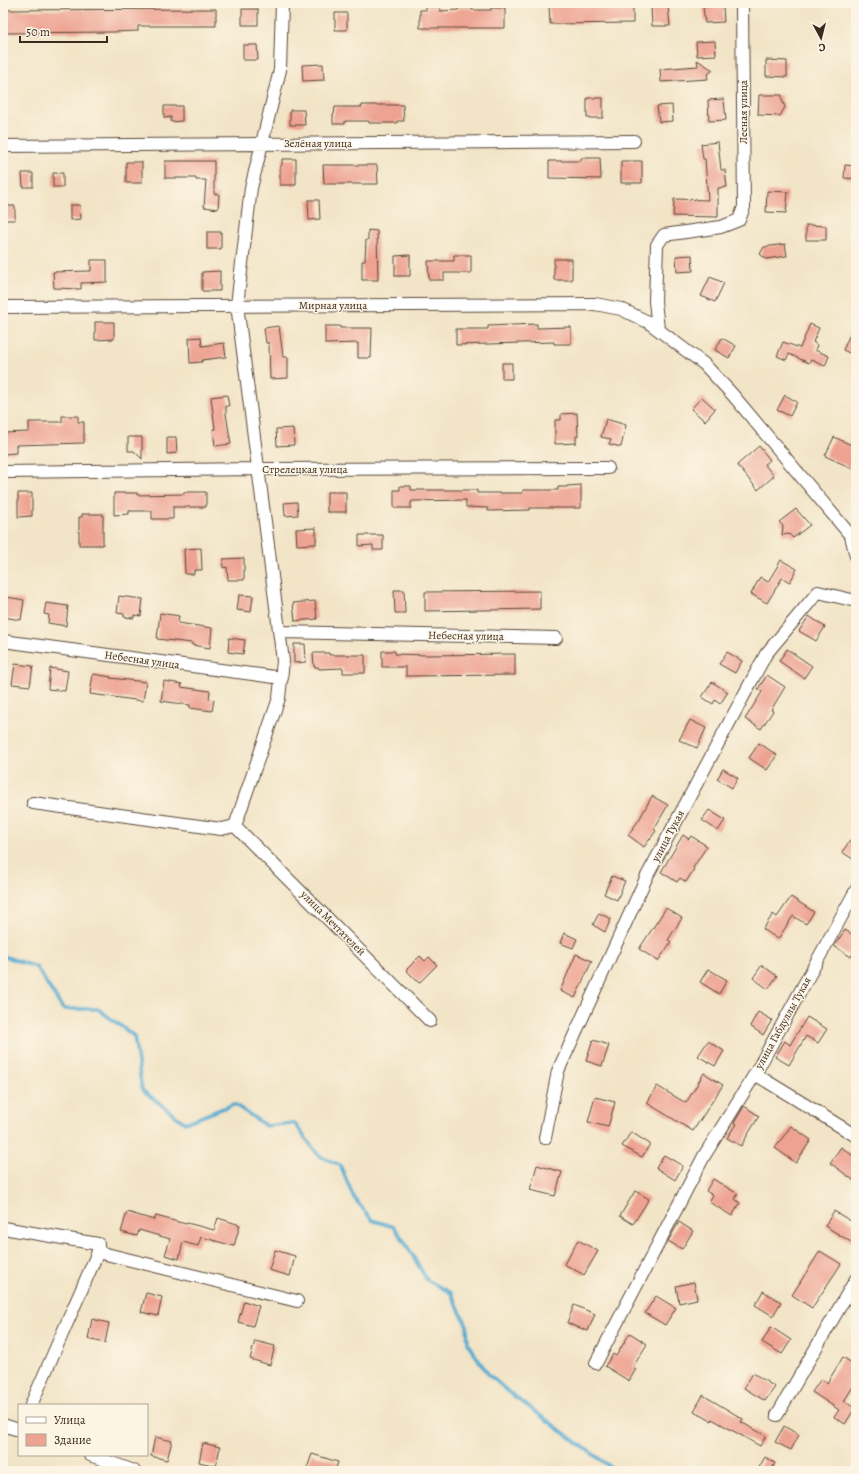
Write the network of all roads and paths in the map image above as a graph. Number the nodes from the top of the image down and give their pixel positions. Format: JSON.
{"nodes":[{"id":1,"x":282,"y":3,"type":"edge"},
{"id":2,"x":742,"y":3,"type":"edge"},
{"id":3,"x":634,"y":140,"type":"dead end"},
{"id":4,"x":262,"y":143,"type":"junction"},
{"id":5,"x":3,"y":146,"type":"edge"},
{"id":6,"x":237,"y":305,"type":"junction"},
{"id":7,"x":3,"y":307,"type":"edge"},
{"id":8,"x":658,"y":329,"type":"junction"},
{"id":9,"x":608,"y":468,"type":"dead end"},
{"id":10,"x":257,"y":469,"type":"junction"},
{"id":11,"x":3,"y":472,"type":"edge"},
{"id":12,"x":854,"y":536,"type":"edge"},
{"id":13,"x":856,"y":556,"type":"edge"},
{"id":14,"x":856,"y":601,"type":"edge"},
{"id":15,"x":280,"y":632,"type":"junction"},
{"id":16,"x":556,"y":638,"type":"dead end"},
{"id":17,"x":3,"y":641,"type":"edge"},
{"id":18,"x":282,"y":678,"type":"junction"},
{"id":19,"x":33,"y":803,"type":"dead end"},
{"id":20,"x":235,"y":826,"type":"junction"},
{"id":21,"x":856,"y":890,"type":"edge"},
{"id":22,"x":430,"y":1021,"type":"dead end"},
{"id":23,"x":755,"y":1074,"type":"junction"},
{"id":24,"x":856,"y":1136,"type":"edge"},
{"id":25,"x":545,"y":1138,"type":"dead end"},
{"id":26,"x":3,"y":1228,"type":"edge"},
{"id":27,"x":98,"y":1252,"type":"junction"},
{"id":28,"x":856,"y":1279,"type":"edge"},
{"id":29,"x":297,"y":1301,"type":"dead end"},
{"id":30,"x":596,"y":1363,"type":"dead end"},
{"id":31,"x":31,"y":1404,"type":"edge"},
{"id":32,"x":777,"y":1415,"type":"dead end"},
{"id":33,"x":3,"y":1425,"type":"edge"},
{"id":34,"x":18,"y":1430,"type":"edge"},
{"id":35,"x":93,"y":1456,"type":"edge"},
{"id":36,"x":134,"y":1471,"type":"edge"}],
"edges":[{"from":1,"to":4,"type":"street"},
{"from":2,"to":8,"type":"street","name":"Лесная улица"},
{"from":3,"to":4,"type":"street","name":"Зелёная улица"},
{"from":4,"to":5,"type":"street","name":"Зелёная улица"},
{"from":4,"to":6,"type":"street"},
{"from":6,"to":7,"type":"street","name":"Мирная улица"},
{"from":6,"to":8,"type":"street","name":"Мирная улица"},
{"from":6,"to":10,"type":"street"},
{"from":8,"to":12,"type":"street","name":"Мирная улица"},
{"from":9,"to":10,"type":"street","name":"Стрелецкая улица"},
{"from":10,"to":11,"type":"street","name":"Стрелецкая улица"},
{"from":10,"to":15,"type":"street"},
{"from":12,"to":13,"type":"street"},
{"from":14,"to":25,"type":"street","name":"улица Тукая"},
{"from":15,"to":16,"type":"street","name":"Небесная улица"},
{"from":15,"to":18,"type":"street"},
{"from":17,"to":18,"type":"street","name":"Небесная улица"},
{"from":18,"to":20,"type":"street"},
{"from":19,"to":20,"type":"street"},
{"from":20,"to":22,"type":"street","name":"улица Мечтателей"},
{"from":21,"to":23,"type":"street","name":"улица Габдуллы Тукая"},
{"from":23,"to":24,"type":"street","name":"улица Габдуллы Тукая"},
{"from":23,"to":30,"type":"street"},
{"from":26,"to":27,"type":"street"},
{"from":27,"to":29,"type":"street"},
{"from":27,"to":31,"type":"street"},
{"from":28,"to":32,"type":"street"},
{"from":33,"to":34,"type":"street"},
{"from":35,"to":36,"type":"street"}]}
